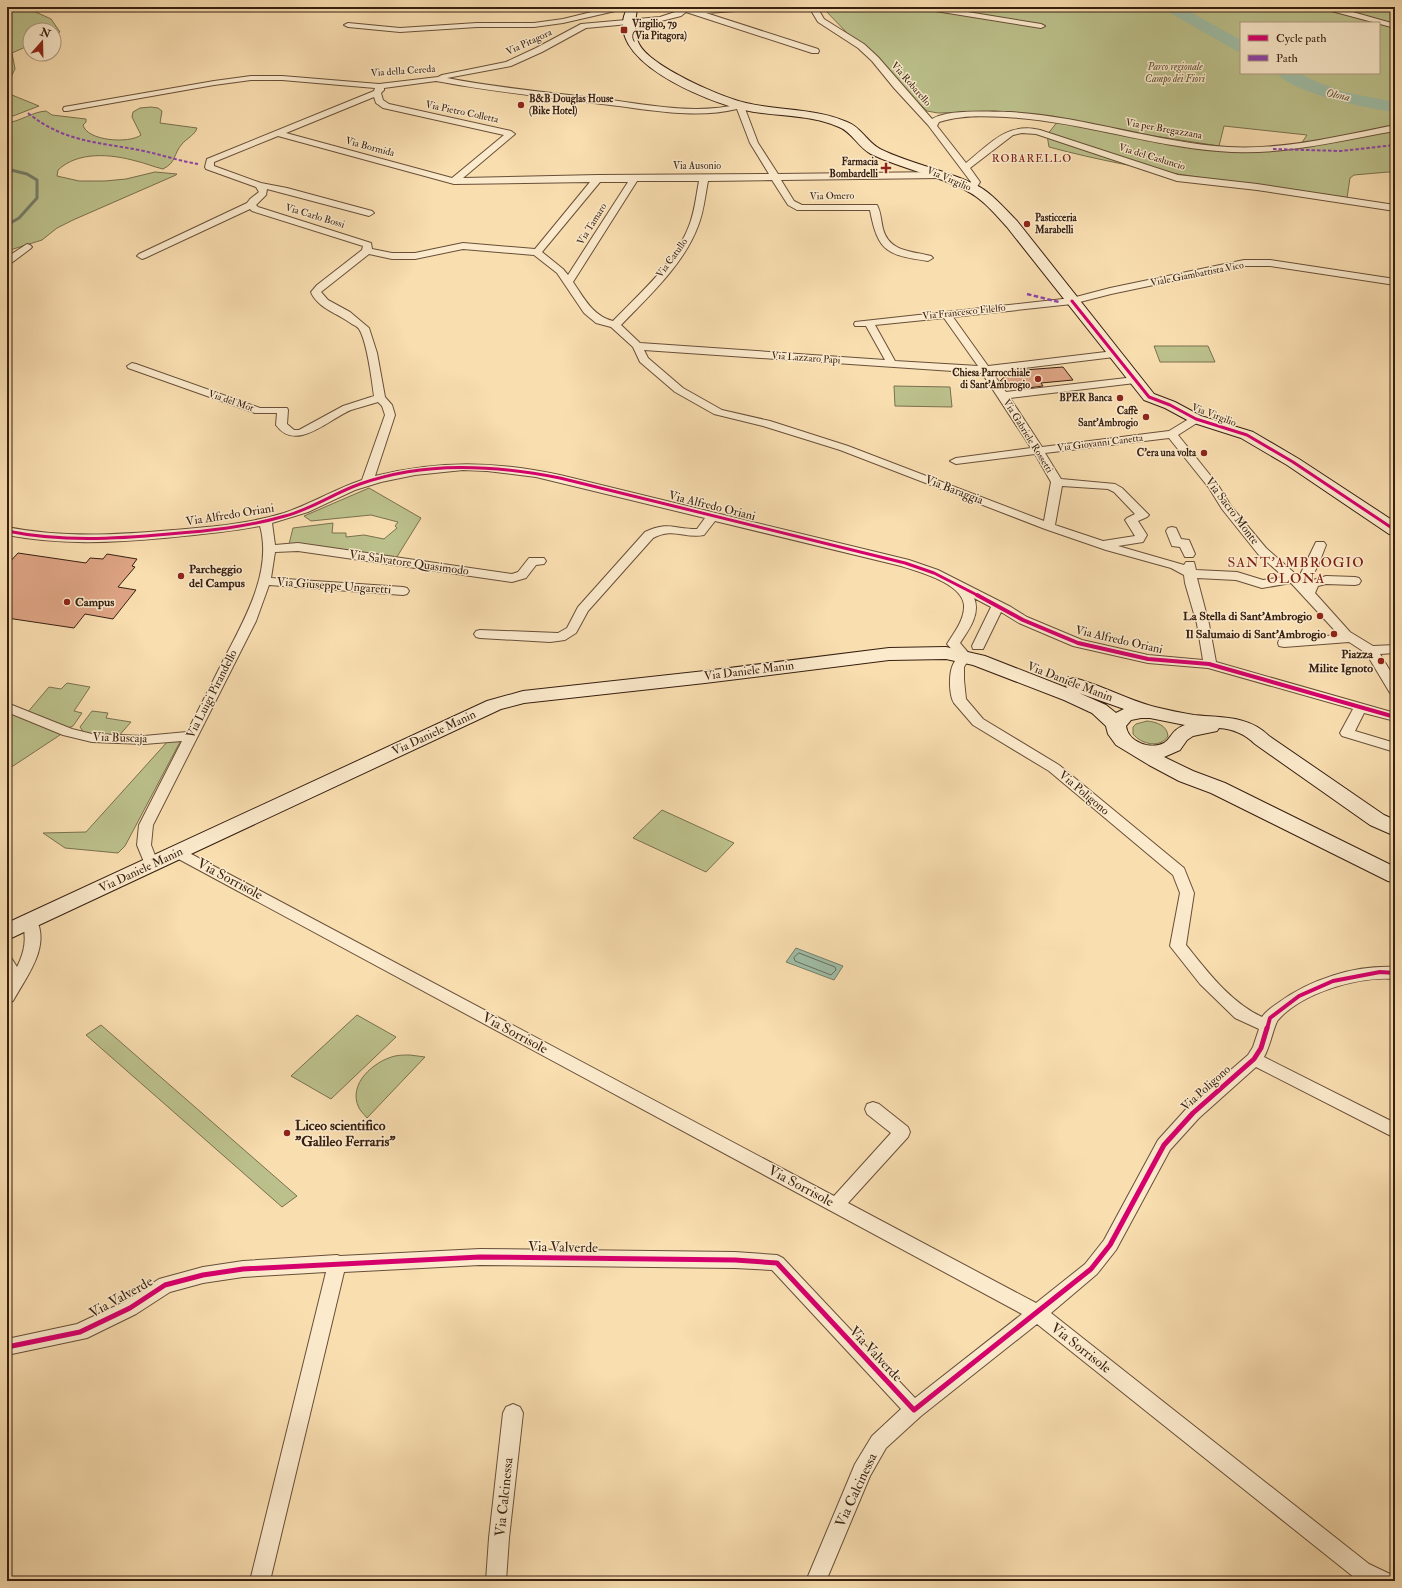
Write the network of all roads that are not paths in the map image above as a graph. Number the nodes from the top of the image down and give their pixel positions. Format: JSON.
{"nodes":[{"id":1,"x":629,"y":7,"type":"edge"},
{"id":2,"x":764,"y":7,"type":"edge"},
{"id":3,"x":813,"y":7,"type":"edge"},
{"id":4,"x":923,"y":7,"type":"edge"},
{"id":5,"x":1327,"y":7,"type":"edge"},
{"id":6,"x":689,"y":9,"type":"edge"},
{"id":7,"x":630,"y":23,"type":"junction"},
{"id":8,"x":348,"y":25,"type":"dead end"},
{"id":9,"x":1042,"y":26,"type":"dead end"},
{"id":10,"x":1395,"y":26,"type":"edge"},
{"id":11,"x":815,"y":51,"type":"dead end"},
{"id":12,"x":436,"y":79,"type":"junction"},
{"id":13,"x":378,"y":90,"type":"junction"},
{"id":14,"x":740,"y":106,"type":"junction"},
{"id":15,"x":67,"y":109,"type":"dead end"},
{"id":16,"x":933,"y":126,"type":"junction"},
{"id":17,"x":1395,"y":128,"type":"edge"},
{"id":18,"x":280,"y":134,"type":"junction"},
{"id":19,"x":965,"y":168,"type":"junction"},
{"id":20,"x":940,"y":175,"type":"junction"},
{"id":21,"x":704,"y":177,"type":"junction"},
{"id":22,"x":775,"y":177,"type":"junction"},
{"id":23,"x":598,"y":178,"type":"junction"},
{"id":24,"x":635,"y":178,"type":"junction"},
{"id":25,"x":454,"y":181,"type":"junction"},
{"id":26,"x":259,"y":185,"type":"junction"},
{"id":27,"x":972,"y":188,"type":"junction"},
{"id":28,"x":251,"y":205,"type":"junction"},
{"id":29,"x":1395,"y":208,"type":"edge"},
{"id":30,"x":369,"y":213,"type":"dead end"},
{"id":31,"x":27,"y":247,"type":"dead end"},
{"id":32,"x":367,"y":251,"type":"junction"},
{"id":33,"x":538,"y":252,"type":"junction"},
{"id":34,"x":142,"y":256,"type":"dead end"},
{"id":35,"x":928,"y":258,"type":"dead end"},
{"id":36,"x":7,"y":262,"type":"edge"},
{"id":37,"x":568,"y":282,"type":"junction"},
{"id":38,"x":1395,"y":282,"type":"edge"},
{"id":39,"x":1027,"y":294,"type":"dead end"},
{"id":40,"x":1065,"y":301,"type":"junction"},
{"id":41,"x":946,"y":314,"type":"junction"},
{"id":42,"x":615,"y":325,"type":"junction"},
{"id":43,"x":637,"y":346,"type":"junction"},
{"id":44,"x":1114,"y":354,"type":"junction"},
{"id":45,"x":892,"y":364,"type":"junction"},
{"id":46,"x":132,"y":366,"type":"dead end"},
{"id":47,"x":985,"y":370,"type":"junction"},
{"id":48,"x":1135,"y":380,"type":"junction"},
{"id":49,"x":1003,"y":396,"type":"junction"},
{"id":50,"x":380,"y":398,"type":"junction"},
{"id":51,"x":1191,"y":422,"type":"junction"},
{"id":52,"x":1172,"y":434,"type":"junction"},
{"id":53,"x":1043,"y":450,"type":"junction"},
{"id":54,"x":956,"y":461,"type":"dead end"},
{"id":55,"x":367,"y":482,"type":"junction"},
{"id":56,"x":1057,"y":482,"type":"junction"},
{"id":57,"x":712,"y":516,"type":"junction"},
{"id":58,"x":265,"y":521,"type":"junction"},
{"id":59,"x":1049,"y":527,"type":"junction"},
{"id":60,"x":1395,"y":530,"type":"edge"},
{"id":61,"x":7,"y":531,"type":"edge"},
{"id":62,"x":1172,"y":531,"type":"dead end"},
{"id":63,"x":1101,"y":545,"type":"junction"},
{"id":64,"x":1320,"y":545,"type":"dead end"},
{"id":65,"x":270,"y":549,"type":"junction"},
{"id":66,"x":540,"y":561,"type":"dead end"},
{"id":67,"x":1189,"y":564,"type":"junction"},
{"id":68,"x":264,"y":581,"type":"junction"},
{"id":69,"x":1355,"y":581,"type":"dead end"},
{"id":70,"x":958,"y":584,"type":"junction"},
{"id":71,"x":1301,"y":586,"type":"junction"},
{"id":72,"x":403,"y":591,"type":"dead end"},
{"id":73,"x":998,"y":606,"type":"junction"},
{"id":74,"x":480,"y":634,"type":"dead end"},
{"id":75,"x":1351,"y":638,"type":"junction"},
{"id":76,"x":1284,"y":643,"type":"dead end"},
{"id":77,"x":965,"y":649,"type":"junction"},
{"id":78,"x":1395,"y":649,"type":"edge"},
{"id":79,"x":1371,"y":650,"type":"junction"},
{"id":80,"x":1209,"y":664,"type":"junction"},
{"id":81,"x":1395,"y":690,"type":"edge"},
{"id":82,"x":7,"y":707,"type":"edge"},
{"id":83,"x":1360,"y":708,"type":"junction"},
{"id":84,"x":1155,"y":714,"type":"junction"},
{"id":85,"x":1395,"y":718,"type":"edge"},
{"id":86,"x":1116,"y":724,"type":"junction"},
{"id":87,"x":190,"y":737,"type":"junction"},
{"id":88,"x":1178,"y":739,"type":"junction"},
{"id":89,"x":1262,"y":740,"type":"junction"},
{"id":90,"x":1135,"y":748,"type":"junction"},
{"id":91,"x":1395,"y":748,"type":"edge"},
{"id":92,"x":1218,"y":788,"type":"junction"},
{"id":93,"x":1395,"y":829,"type":"edge"},
{"id":94,"x":178,"y":852,"type":"junction"},
{"id":95,"x":151,"y":863,"type":"junction"},
{"id":96,"x":1395,"y":876,"type":"edge"},
{"id":97,"x":30,"y":922,"type":"junction"},
{"id":98,"x":7,"y":932,"type":"edge"},
{"id":99,"x":7,"y":963,"type":"edge"},
{"id":100,"x":1395,"y":973,"type":"edge"},
{"id":101,"x":9,"y":992,"type":"edge"},
{"id":102,"x":1268,"y":1027,"type":"junction"},
{"id":103,"x":1254,"y":1059,"type":"junction"},
{"id":104,"x":873,"y":1109,"type":"dead end"},
{"id":105,"x":1395,"y":1131,"type":"edge"},
{"id":106,"x":836,"y":1205,"type":"junction"},
{"id":107,"x":337,"y":1263,"type":"junction"},
{"id":108,"x":1037,"y":1313,"type":"junction"},
{"id":109,"x":7,"y":1347,"type":"edge"},
{"id":110,"x":914,"y":1410,"type":"junction"},
{"id":111,"x":513,"y":1413,"type":"dead end"},
{"id":112,"x":260,"y":1581,"type":"edge"},
{"id":113,"x":496,"y":1581,"type":"edge"},
{"id":114,"x":816,"y":1581,"type":"edge"},
{"id":115,"x":1383,"y":1581,"type":"edge"}],
"edges":[{"from":1,"to":7,"type":"main road","name":"Via Virgilio"},
{"from":1,"to":8,"type":"street"},
{"from":2,"to":6,"type":"street"},
{"from":3,"to":16,"type":"street","name":"Via Robarello"},
{"from":4,"to":9,"type":"street"},
{"from":5,"to":10,"type":"street"},
{"from":6,"to":7,"type":"street","name":"Via Pitagora"},
{"from":6,"to":11,"type":"street"},
{"from":7,"to":12,"type":"street","name":"Via Pitagora"},
{"from":7,"to":14,"type":"main road","name":"Via Virgilio"},
{"from":12,"to":13,"type":"street","name":"Via della Cereda"},
{"from":12,"to":14,"type":"street","name":"Via della Cereda"},
{"from":13,"to":15,"type":"street","name":"Via della Cereda"},
{"from":13,"to":18,"type":"street"},
{"from":13,"to":25,"type":"street","name":"Via Pietro Colletta"},
{"from":14,"to":20,"type":"main road","name":"Via Virgilio"},
{"from":14,"to":22,"type":"street","name":"Via Omero"},
{"from":16,"to":17,"type":"street","name":"Via per Bregazzana"},
{"from":16,"to":19,"type":"street","name":"Via Robarello"},
{"from":18,"to":25,"type":"street","name":"Via Bormida"},
{"from":18,"to":26,"type":"street","name":"Via Carlo Bossi"},
{"from":19,"to":27,"type":"street","name":"Via Robarello"},
{"from":19,"to":29,"type":"street","name":"Via del Casluncio"},
{"from":20,"to":22,"type":"street","name":"Via Ausonio"},
{"from":20,"to":27,"type":"main road","name":"Via Virgilio"},
{"from":21,"to":22,"type":"street","name":"Via Ausonio"},
{"from":21,"to":24,"type":"street","name":"Via Ausonio"},
{"from":21,"to":42,"type":"street","name":"Via Catullo"},
{"from":22,"to":35,"type":"street","name":"Via Omero"},
{"from":23,"to":24,"type":"street","name":"Via Ausonio"},
{"from":23,"to":25,"type":"street","name":"Via Ausonio"},
{"from":23,"to":33,"type":"street"},
{"from":24,"to":37,"type":"street","name":"Via Tamaro"},
{"from":26,"to":28,"type":"street"},
{"from":26,"to":30,"type":"street","name":"Via Carlo Bossi"},
{"from":27,"to":40,"type":"main road","name":"Via Virgilio"},
{"from":28,"to":32,"type":"street","name":"Via Carlo Bossi"},
{"from":28,"to":34,"type":"street"},
{"from":31,"to":36,"type":"street"},
{"from":32,"to":33,"type":"street"},
{"from":32,"to":50,"type":"street"},
{"from":33,"to":37,"type":"street"},
{"from":37,"to":42,"type":"street"},
{"from":38,"to":40,"type":"street","name":"Viale Giambattista Vico"},
{"from":39,"to":40,"type":"street"},
{"from":40,"to":41,"type":"street","name":"Via Francesco Filelfo"},
{"from":40,"to":44,"type":"main road","name":"Via Virgilio"},
{"from":41,"to":45,"type":"street","name":"Via Francesco Filelfo"},
{"from":41,"to":47,"type":"street","name":"Via Gabriele Rossetti"},
{"from":42,"to":43,"type":"street"},
{"from":43,"to":45,"type":"street","name":"Via Lazzaro Papi"},
{"from":43,"to":59,"type":"street","name":"Via Baraggia"},
{"from":44,"to":47,"type":"street","name":"Via Lazzaro Papi"},
{"from":44,"to":48,"type":"main road","name":"Via Virgilio"},
{"from":45,"to":47,"type":"street","name":"Via Lazzaro Papi"},
{"from":46,"to":50,"type":"street","name":"Via del Mot"},
{"from":47,"to":49,"type":"street","name":"Via Gabriele Rossetti"},
{"from":48,"to":49,"type":"street"},
{"from":48,"to":51,"type":"main road","name":"Via Virgilio"},
{"from":49,"to":53,"type":"street","name":"Via Gabriele Rossetti"},
{"from":50,"to":55,"type":"street"},
{"from":51,"to":52,"type":"street"},
{"from":51,"to":60,"type":"main road","name":"Via Virgilio"},
{"from":52,"to":53,"type":"street","name":"Via Giovanni Canetta"},
{"from":52,"to":71,"type":"street","name":"Via Sacro Monte"},
{"from":53,"to":54,"type":"street","name":"Via Giovanni Canetta"},
{"from":53,"to":56,"type":"street","name":"Via Gabriele Rossetti"},
{"from":55,"to":57,"type":"street","name":"Via Alfredo Oriani"},
{"from":55,"to":58,"type":"street","name":"Via Alfredo Oriani"},
{"from":56,"to":59,"type":"street","name":"Via Gabriele Rossetti"},
{"from":56,"to":63,"type":"street"},
{"from":57,"to":70,"type":"street","name":"Via Alfredo Oriani"},
{"from":57,"to":74,"type":"street","name":"Via Alfredo Oriani"},
{"from":58,"to":61,"type":"street","name":"Via Alfredo Oriani"},
{"from":58,"to":65,"type":"street","name":"Via Luigi Pirandello"},
{"from":59,"to":63,"type":"street","name":"Via Baraggia"},
{"from":62,"to":67,"type":"street"},
{"from":63,"to":67,"type":"street","name":"Via Baraggia"},
{"from":64,"to":71,"type":"street"},
{"from":65,"to":66,"type":"street","name":"Via Salvatore Quasimodo"},
{"from":65,"to":68,"type":"street","name":"Via Luigi Pirandello"},
{"from":67,"to":71,"type":"street","name":"Via Baraggia"},
{"from":67,"to":80,"type":"street"},
{"from":68,"to":72,"type":"street","name":"Via Giuseppe Ungaretti"},
{"from":68,"to":87,"type":"street","name":"Via Luigi Pirandello"},
{"from":69,"to":71,"type":"street"},
{"from":70,"to":73,"type":"street","name":"Via Alfredo Oriani"},
{"from":70,"to":77,"type":"street"},
{"from":71,"to":75,"type":"street","name":"Via Sacro Monte"},
{"from":73,"to":77,"type":"street"},
{"from":73,"to":80,"type":"street","name":"Via Alfredo Oriani"},
{"from":75,"to":76,"type":"street"},
{"from":75,"to":79,"type":"street","name":"Via Sacro Monte"},
{"from":77,"to":84,"type":"main road","name":"Via Daniele Manin"},
{"from":77,"to":86,"type":"main road","name":"Via Daniele Manin"},
{"from":77,"to":94,"type":"main road","name":"Via Daniele Manin"},
{"from":77,"to":102,"type":"street","name":"Via Poligono"},
{"from":78,"to":79,"type":"street"},
{"from":79,"to":81,"type":"street"},
{"from":80,"to":83,"type":"street","name":"Via Alfredo Oriani"},
{"from":82,"to":87,"type":"street","name":"Via Buscaja"},
{"from":83,"to":85,"type":"street","name":"Via Alfredo Oriani"},
{"from":83,"to":91,"type":"street"},
{"from":84,"to":86,"type":"main road"},
{"from":84,"to":88,"type":"main road"},
{"from":84,"to":89,"type":"main road"},
{"from":86,"to":90,"type":"main road"},
{"from":87,"to":95,"type":"street","name":"Via Luigi Pirandello"},
{"from":88,"to":89,"type":"main road"},
{"from":88,"to":90,"type":"main road"},
{"from":88,"to":92,"type":"main road"},
{"from":89,"to":93,"type":"main road"},
{"from":90,"to":92,"type":"main road"},
{"from":92,"to":96,"type":"main road"},
{"from":94,"to":95,"type":"main road","name":"Via Daniele Manin"},
{"from":94,"to":106,"type":"street","name":"Via Sorrisole"},
{"from":95,"to":97,"type":"main road","name":"Via Daniele Manin"},
{"from":97,"to":98,"type":"main road","name":"Via Daniele Manin"},
{"from":97,"to":101,"type":"street"},
{"from":99,"to":101,"type":"street"},
{"from":100,"to":102,"type":"street","name":"Via Poligono"},
{"from":102,"to":103,"type":"street","name":"Via Poligono"},
{"from":103,"to":105,"type":"street"},
{"from":103,"to":108,"type":"street","name":"Via Poligono"},
{"from":104,"to":106,"type":"street"},
{"from":106,"to":108,"type":"street","name":"Via Sorrisole"},
{"from":107,"to":109,"type":"street","name":"Via Valverde"},
{"from":107,"to":110,"type":"street","name":"Via Valverde"},
{"from":107,"to":112,"type":"street"},
{"from":108,"to":110,"type":"street"},
{"from":108,"to":115,"type":"street","name":"Via Sorrisole"},
{"from":110,"to":114,"type":"street","name":"Via Calcinessa"},
{"from":111,"to":113,"type":"street","name":"Via Calcinessa"}]}
